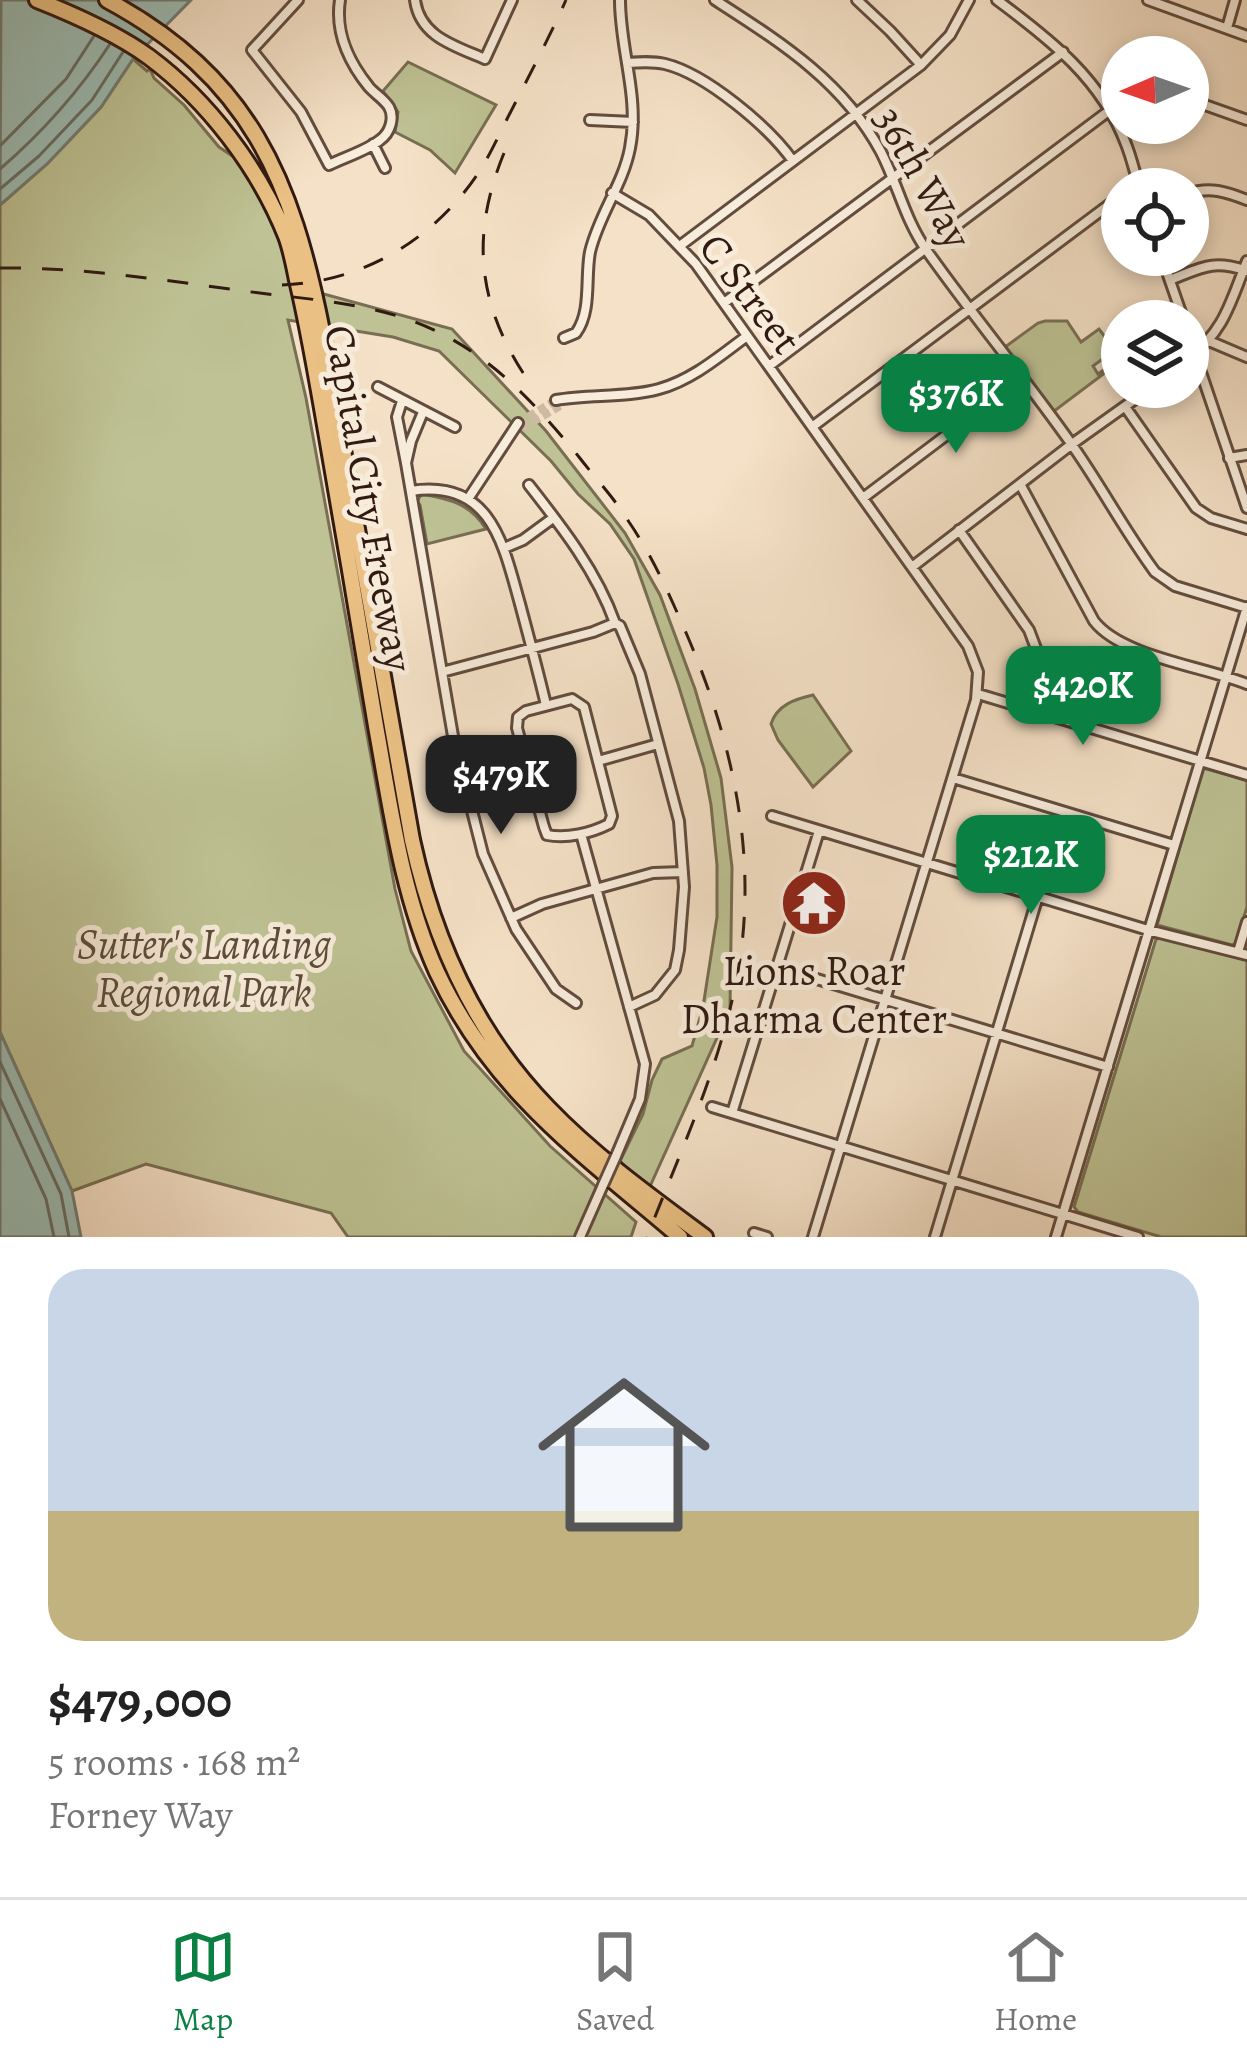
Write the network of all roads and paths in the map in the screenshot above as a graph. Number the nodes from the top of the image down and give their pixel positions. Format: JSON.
{"nodes":[{"id":1,"x":37,"y":0,"type":"edge"},
{"id":2,"x":107,"y":0,"type":"edge"},
{"id":3,"x":298,"y":0,"type":"edge"},
{"id":4,"x":340,"y":0,"type":"edge"},
{"id":5,"x":415,"y":0,"type":"edge"},
{"id":6,"x":512,"y":0,"type":"edge"},
{"id":7,"x":620,"y":0,"type":"edge"},
{"id":8,"x":715,"y":0,"type":"edge"},
{"id":9,"x":857,"y":0,"type":"edge"},
{"id":10,"x":969,"y":0,"type":"edge"},
{"id":11,"x":997,"y":0,"type":"edge"},
{"id":12,"x":1148,"y":0,"type":"edge"},
{"id":13,"x":1235,"y":0,"type":"edge"},
{"id":14,"x":1227,"y":28,"type":"junction"},
{"id":15,"x":1247,"y":36,"type":"edge"},
{"id":16,"x":1063,"y":52,"type":"junction"},
{"id":17,"x":627,"y":63,"type":"junction"},
{"id":18,"x":921,"y":65,"type":"junction"},
{"id":19,"x":1101,"y":97,"type":"edge"},
{"id":20,"x":1209,"y":106,"type":"edge"},
{"id":21,"x":856,"y":114,"type":"junction"},
{"id":22,"x":1101,"y":117,"type":"edge"},
{"id":23,"x":590,"y":120,"type":"dead end"},
{"id":24,"x":1247,"y":120,"type":"edge"},
{"id":25,"x":633,"y":122,"type":"junction"},
{"id":26,"x":373,"y":144,"type":"junction"},
{"id":27,"x":793,"y":161,"type":"junction"},
{"id":28,"x":385,"y":168,"type":"dead end"},
{"id":29,"x":892,"y":180,"type":"junction"},
{"id":30,"x":1209,"y":190,"type":"edge"},
{"id":31,"x":612,"y":194,"type":"junction"},
{"id":32,"x":1247,"y":200,"type":"edge"},
{"id":33,"x":1101,"y":211,"type":"edge"},
{"id":34,"x":680,"y":245,"type":"junction"},
{"id":35,"x":925,"y":249,"type":"junction"},
{"id":36,"x":1246,"y":267,"type":"edge"},
{"id":37,"x":1169,"y":276,"type":"edge"},
{"id":38,"x":1170,"y":280,"type":"junction"},
{"id":39,"x":1177,"y":300,"type":"edge"},
{"id":40,"x":724,"y":303,"type":"junction"},
{"id":41,"x":970,"y":308,"type":"junction"},
{"id":42,"x":747,"y":336,"type":"junction"},
{"id":43,"x":565,"y":338,"type":"dead end"},
{"id":44,"x":1209,"y":341,"type":"joint"},
{"id":45,"x":1247,"y":357,"type":"edge"},
{"id":46,"x":769,"y":366,"type":"junction"},
{"id":47,"x":1022,"y":378,"type":"junction"},
{"id":48,"x":378,"y":387,"type":"dead end"},
{"id":49,"x":402,"y":401,"type":"junction"},
{"id":50,"x":558,"y":403,"type":"tunnel mouth"},
{"id":51,"x":1209,"y":404,"type":"edge"},
{"id":52,"x":1126,"y":408,"type":"joint"},
{"id":53,"x":423,"y":412,"type":"junction"},
{"id":54,"x":520,"y":425,"type":"tunnel mouth"},
{"id":55,"x":455,"y":427,"type":"dead end"},
{"id":56,"x":812,"y":427,"type":"junction"},
{"id":57,"x":1072,"y":445,"type":"junction"},
{"id":58,"x":1247,"y":454,"type":"edge"},
{"id":59,"x":1229,"y":458,"type":"junction"},
{"id":60,"x":406,"y":463,"type":"junction"},
{"id":61,"x":1020,"y":484,"type":"junction"},
{"id":62,"x":529,"y":485,"type":"dead end"},
{"id":63,"x":411,"y":491,"type":"junction"},
{"id":64,"x":863,"y":498,"type":"junction"},
{"id":65,"x":468,"y":499,"type":"junction"},
{"id":66,"x":1247,"y":508,"type":"edge"},
{"id":67,"x":554,"y":518,"type":"junction"},
{"id":68,"x":1247,"y":529,"type":"edge"},
{"id":69,"x":959,"y":530,"type":"junction"},
{"id":70,"x":504,"y":548,"type":"junction"},
{"id":71,"x":912,"y":567,"type":"junction"},
{"id":72,"x":1247,"y":607,"type":"edge"},
{"id":73,"x":615,"y":623,"type":"junction"},
{"id":74,"x":532,"y":650,"type":"junction"},
{"id":75,"x":442,"y":672,"type":"junction"},
{"id":76,"x":1226,"y":675,"type":"junction"},
{"id":77,"x":1247,"y":683,"type":"edge"},
{"id":78,"x":978,"y":694,"type":"junction"},
{"id":79,"x":546,"y":705,"type":"junction"},
{"id":80,"x":1063,"y":719,"type":"junction"},
{"id":81,"x":658,"y":744,"type":"junction"},
{"id":82,"x":598,"y":760,"type":"junction"},
{"id":83,"x":1199,"y":760,"type":"junction"},
{"id":84,"x":1247,"y":775,"type":"edge"},
{"id":85,"x":530,"y":778,"type":"junction"},
{"id":86,"x":953,"y":778,"type":"junction"},
{"id":87,"x":468,"y":795,"type":"junction"},
{"id":88,"x":772,"y":816,"type":"dead end"},
{"id":89,"x":819,"y":831,"type":"junction"},
{"id":90,"x":581,"y":834,"type":"junction"},
{"id":91,"x":1174,"y":845,"type":"junction"},
{"id":92,"x":926,"y":863,"type":"junction"},
{"id":93,"x":683,"y":872,"type":"junction"},
{"id":94,"x":597,"y":890,"type":"junction"},
{"id":95,"x":1037,"y":896,"type":"junction"},
{"id":96,"x":511,"y":918,"type":"junction"},
{"id":97,"x":1247,"y":922,"type":"edge"},
{"id":98,"x":1148,"y":930,"type":"junction"},
{"id":99,"x":1242,"y":953,"type":"edge"},
{"id":100,"x":777,"y":967,"type":"junction"},
{"id":101,"x":885,"y":999,"type":"junction"},
{"id":102,"x":576,"y":1003,"type":"dead end"},
{"id":103,"x":629,"y":1006,"type":"junction"},
{"id":104,"x":996,"y":1033,"type":"junction"},
{"id":105,"x":1108,"y":1067,"type":"junction"},
{"id":106,"x":712,"y":1107,"type":"dead end"},
{"id":107,"x":732,"y":1113,"type":"junction"},
{"id":108,"x":841,"y":1147,"type":"junction"},
{"id":109,"x":952,"y":1180,"type":"junction"},
{"id":110,"x":1063,"y":1214,"type":"junction"},
{"id":111,"x":754,"y":1233,"type":"dead end"},
{"id":112,"x":580,"y":1237,"type":"edge"},
{"id":113,"x":680,"y":1237,"type":"edge"},
{"id":114,"x":708,"y":1237,"type":"edge"},
{"id":115,"x":767,"y":1237,"type":"edge"},
{"id":116,"x":814,"y":1237,"type":"edge"},
{"id":117,"x":935,"y":1237,"type":"edge"},
{"id":118,"x":1056,"y":1237,"type":"edge"},
{"id":119,"x":1138,"y":1237,"type":"edge"}],
"edges":[{"from":1,"to":113,"type":"highway","name":"Capital City Freeway"},
{"from":2,"to":114,"type":"highway","name":"Capital City Freeway"},
{"from":3,"to":26,"type":"street"},
{"from":4,"to":26,"type":"street"},
{"from":5,"to":6,"type":"street"},
{"from":7,"to":17,"type":"street"},
{"from":8,"to":21,"type":"street","name":"36th Way"},
{"from":9,"to":18,"type":"street"},
{"from":10,"to":18,"type":"street"},
{"from":11,"to":16,"type":"street"},
{"from":12,"to":14,"type":"street"},
{"from":13,"to":14,"type":"street"},
{"from":14,"to":15,"type":"street"},
{"from":16,"to":19,"type":"street"},
{"from":16,"to":29,"type":"street"},
{"from":17,"to":25,"type":"street"},
{"from":17,"to":27,"type":"street"},
{"from":18,"to":21,"type":"street"},
{"from":20,"to":24,"type":"street"},
{"from":21,"to":27,"type":"street"},
{"from":21,"to":29,"type":"street","name":"36th Way"},
{"from":22,"to":35,"type":"street"},
{"from":23,"to":25,"type":"street"},
{"from":25,"to":31,"type":"street"},
{"from":26,"to":28,"type":"street"},
{"from":27,"to":34,"type":"street"},
{"from":29,"to":35,"type":"street","name":"36th Way"},
{"from":29,"to":40,"type":"street"},
{"from":30,"to":32,"type":"street"},
{"from":31,"to":34,"type":"street","name":"C Street"},
{"from":31,"to":43,"type":"street"},
{"from":33,"to":41,"type":"street"},
{"from":34,"to":40,"type":"street","name":"C Street"},
{"from":35,"to":41,"type":"street","name":"36th Way"},
{"from":35,"to":46,"type":"street"},
{"from":36,"to":38,"type":"street"},
{"from":36,"to":44,"type":"street"},
{"from":37,"to":38,"type":"street"},
{"from":38,"to":39,"type":"street"},
{"from":40,"to":42,"type":"street","name":"C Street"},
{"from":41,"to":47,"type":"street","name":"36th Way"},
{"from":41,"to":56,"type":"street"},
{"from":42,"to":46,"type":"street","name":"C Street"},
{"from":42,"to":50,"type":"street"},
{"from":44,"to":45,"type":"street"},
{"from":46,"to":56,"type":"street","name":"C Street"},
{"from":47,"to":57,"type":"street","name":"36th Way"},
{"from":47,"to":64,"type":"street"},
{"from":48,"to":49,"type":"street"},
{"from":49,"to":53,"type":"street"},
{"from":49,"to":60,"type":"street"},
{"from":51,"to":59,"type":"street"},
{"from":52,"to":57,"type":"street"},
{"from":52,"to":68,"type":"street"},
{"from":53,"to":55,"type":"street"},
{"from":53,"to":60,"type":"street"},
{"from":54,"to":65,"type":"street"},
{"from":56,"to":64,"type":"street","name":"C Street"},
{"from":57,"to":61,"type":"street"},
{"from":57,"to":72,"type":"street","name":"36th Way"},
{"from":58,"to":59,"type":"street"},
{"from":59,"to":66,"type":"street"},
{"from":60,"to":63,"type":"street"},
{"from":61,"to":69,"type":"street"},
{"from":61,"to":76,"type":"street"},
{"from":62,"to":67,"type":"street"},
{"from":63,"to":65,"type":"street"},
{"from":63,"to":75,"type":"street"},
{"from":64,"to":71,"type":"street","name":"C Street"},
{"from":65,"to":70,"type":"street"},
{"from":67,"to":70,"type":"street"},
{"from":67,"to":73,"type":"street"},
{"from":69,"to":71,"type":"street"},
{"from":69,"to":80,"type":"street"},
{"from":70,"to":74,"type":"street"},
{"from":71,"to":78,"type":"street","name":"C Street"},
{"from":72,"to":76,"type":"street"},
{"from":73,"to":74,"type":"street"},
{"from":73,"to":81,"type":"street"},
{"from":74,"to":75,"type":"street"},
{"from":74,"to":79,"type":"street"},
{"from":75,"to":87,"type":"street"},
{"from":76,"to":77,"type":"street"},
{"from":76,"to":83,"type":"street"},
{"from":78,"to":80,"type":"street"},
{"from":78,"to":86,"type":"street"},
{"from":79,"to":82,"type":"street"},
{"from":79,"to":85,"type":"street"},
{"from":80,"to":83,"type":"street"},
{"from":81,"to":82,"type":"street"},
{"from":81,"to":93,"type":"street"},
{"from":82,"to":90,"type":"street"},
{"from":83,"to":84,"type":"street"},
{"from":83,"to":91,"type":"street"},
{"from":85,"to":87,"type":"street"},
{"from":85,"to":90,"type":"street"},
{"from":86,"to":91,"type":"street"},
{"from":86,"to":92,"type":"street"},
{"from":87,"to":96,"type":"street"},
{"from":88,"to":89,"type":"street"},
{"from":89,"to":92,"type":"street"},
{"from":89,"to":100,"type":"street"},
{"from":90,"to":94,"type":"street"},
{"from":91,"to":98,"type":"street"},
{"from":92,"to":95,"type":"street"},
{"from":92,"to":101,"type":"street"},
{"from":93,"to":94,"type":"street"},
{"from":93,"to":103,"type":"street"},
{"from":94,"to":96,"type":"street"},
{"from":94,"to":103,"type":"street"},
{"from":95,"to":98,"type":"street"},
{"from":95,"to":104,"type":"street"},
{"from":96,"to":102,"type":"street"},
{"from":97,"to":99,"type":"street"},
{"from":98,"to":99,"type":"street"},
{"from":98,"to":105,"type":"street"},
{"from":100,"to":101,"type":"street"},
{"from":100,"to":107,"type":"street"},
{"from":101,"to":104,"type":"street"},
{"from":101,"to":108,"type":"street"},
{"from":103,"to":112,"type":"street","bridge":true},
{"from":104,"to":105,"type":"street"},
{"from":104,"to":109,"type":"street"},
{"from":105,"to":110,"type":"street"},
{"from":106,"to":107,"type":"street"},
{"from":107,"to":108,"type":"street"},
{"from":108,"to":109,"type":"street"},
{"from":108,"to":116,"type":"street"},
{"from":109,"to":110,"type":"street"},
{"from":109,"to":117,"type":"street"},
{"from":110,"to":118,"type":"street"},
{"from":110,"to":119,"type":"street"},
{"from":111,"to":115,"type":"street"}]}
